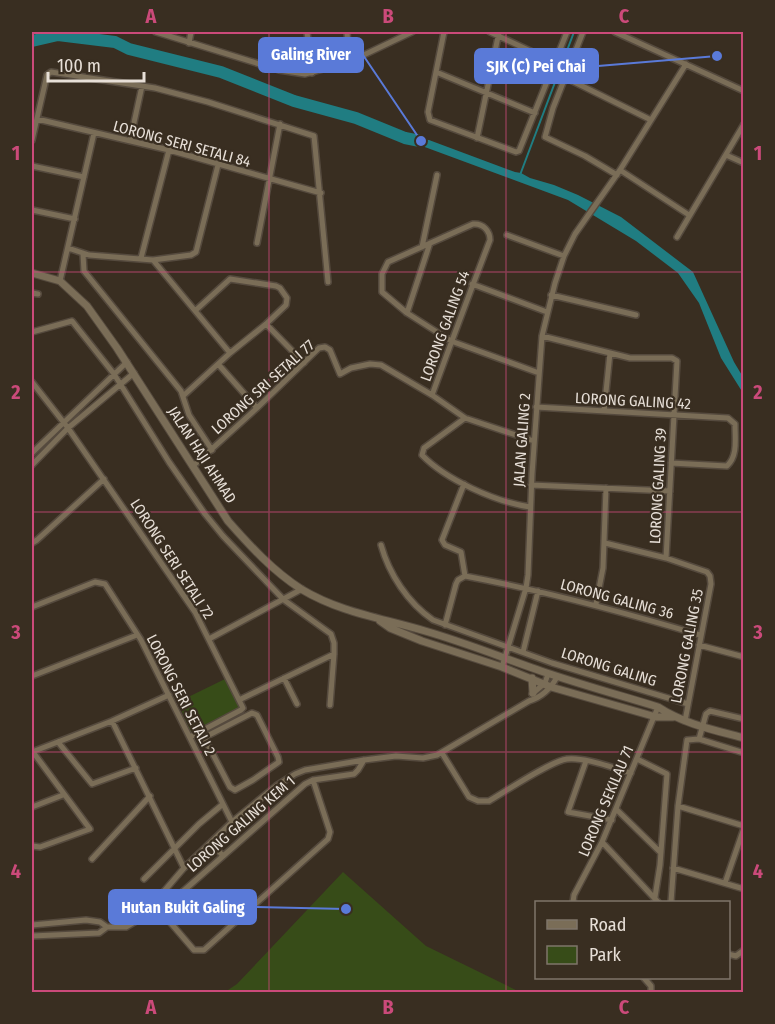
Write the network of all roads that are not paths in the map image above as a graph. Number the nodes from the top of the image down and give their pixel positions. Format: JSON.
{"nodes":[{"id":1,"x":156,"y":32,"type":"edge"},
{"id":2,"x":192,"y":32,"type":"edge"},
{"id":3,"x":307,"y":32,"type":"edge"},
{"id":4,"x":347,"y":32,"type":"edge"},
{"id":5,"x":412,"y":32,"type":"edge"},
{"id":6,"x":444,"y":32,"type":"edge"},
{"id":7,"x":489,"y":32,"type":"edge"},
{"id":8,"x":567,"y":32,"type":"edge"},
{"id":9,"x":583,"y":32,"type":"edge"},
{"id":10,"x":615,"y":32,"type":"edge"},
{"id":11,"x":499,"y":33,"type":"edge"},
{"id":12,"x":189,"y":43,"type":"junction"},
{"id":13,"x":349,"y":62,"type":"junction"},
{"id":14,"x":556,"y":63,"type":"junction"},
{"id":15,"x":686,"y":64,"type":"junction"},
{"id":16,"x":436,"y":72,"type":"junction"},
{"id":17,"x":312,"y":73,"type":"junction"},
{"id":18,"x":564,"y":78,"type":"junction"},
{"id":19,"x":142,"y":86,"type":"junction"},
{"id":20,"x":744,"y":91,"type":"edge"},
{"id":21,"x":487,"y":93,"type":"junction"},
{"id":22,"x":535,"y":113,"type":"junction"},
{"id":23,"x":37,"y":119,"type":"junction"},
{"id":24,"x":651,"y":120,"type":"junction"},
{"id":25,"x":280,"y":124,"type":"junction"},
{"id":26,"x":744,"y":124,"type":"edge"},
{"id":27,"x":94,"y":133,"type":"junction"},
{"id":28,"x":477,"y":138,"type":"junction"},
{"id":29,"x":32,"y":140,"type":"edge"},
{"id":30,"x":130,"y":141,"type":"junction"},
{"id":31,"x":169,"y":150,"type":"junction"},
{"id":32,"x":726,"y":155,"type":"junction"},
{"id":33,"x":744,"y":163,"type":"edge"},
{"id":34,"x":218,"y":165,"type":"junction"},
{"id":35,"x":32,"y":166,"type":"edge"},
{"id":36,"x":619,"y":173,"type":"junction"},
{"id":37,"x":437,"y":175,"type":"dead end"},
{"id":38,"x":84,"y":177,"type":"junction"},
{"id":39,"x":269,"y":180,"type":"junction"},
{"id":40,"x":321,"y":193,"type":"junction"},
{"id":41,"x":32,"y":210,"type":"edge"},
{"id":42,"x":689,"y":215,"type":"junction"},
{"id":43,"x":75,"y":219,"type":"junction"},
{"id":44,"x":507,"y":235,"type":"dead end"},
{"id":45,"x":677,"y":237,"type":"dead end"},
{"id":46,"x":257,"y":243,"type":"dead end"},
{"id":47,"x":430,"y":243,"type":"junction"},
{"id":48,"x":422,"y":247,"type":"junction"},
{"id":49,"x":68,"y":248,"type":"junction"},
{"id":50,"x":83,"y":254,"type":"junction"},
{"id":51,"x":564,"y":256,"type":"junction"},
{"id":52,"x":141,"y":258,"type":"junction"},
{"id":53,"x":153,"y":260,"type":"junction"},
{"id":54,"x":32,"y":273,"type":"edge"},
{"id":55,"x":60,"y":281,"type":"junction"},
{"id":56,"x":328,"y":282,"type":"dead end"},
{"id":57,"x":472,"y":284,"type":"junction"},
{"id":58,"x":551,"y":295,"type":"junction"},
{"id":59,"x":196,"y":310,"type":"junction"},
{"id":60,"x":547,"y":312,"type":"junction"},
{"id":61,"x":407,"y":313,"type":"junction"},
{"id":62,"x":636,"y":315,"type":"dead end"},
{"id":63,"x":266,"y":324,"type":"junction"},
{"id":64,"x":32,"y":332,"type":"edge"},
{"id":65,"x":542,"y":336,"type":"junction"},
{"id":66,"x":451,"y":341,"type":"junction"},
{"id":67,"x":230,"y":353,"type":"junction"},
{"id":68,"x":610,"y":353,"type":"junction"},
{"id":69,"x":127,"y":362,"type":"junction"},
{"id":70,"x":304,"y":363,"type":"junction"},
{"id":71,"x":218,"y":364,"type":"junction"},
{"id":72,"x":134,"y":373,"type":"junction"},
{"id":73,"x":539,"y":373,"type":"junction"},
{"id":74,"x":114,"y":374,"type":"junction"},
{"id":75,"x":340,"y":374,"type":"joint"},
{"id":76,"x":32,"y":382,"type":"edge"},
{"id":77,"x":120,"y":384,"type":"junction"},
{"id":78,"x":432,"y":395,"type":"junction"},
{"id":79,"x":183,"y":396,"type":"junction"},
{"id":80,"x":536,"y":407,"type":"junction"},
{"id":81,"x":257,"y":408,"type":"junction"},
{"id":82,"x":603,"y":411,"type":"junction"},
{"id":83,"x":674,"y":415,"type":"junction"},
{"id":84,"x":465,"y":418,"type":"junction"},
{"id":85,"x":66,"y":425,"type":"junction"},
{"id":86,"x":534,"y":441,"type":"junction"},
{"id":87,"x":212,"y":450,"type":"junction"},
{"id":88,"x":32,"y":453,"type":"edge"},
{"id":89,"x":671,"y":463,"type":"junction"},
{"id":90,"x":32,"y":465,"type":"edge"},
{"id":91,"x":193,"y":466,"type":"junction"},
{"id":92,"x":104,"y":479,"type":"junction"},
{"id":93,"x":464,"y":484,"type":"junction"},
{"id":94,"x":531,"y":485,"type":"junction"},
{"id":95,"x":606,"y":488,"type":"junction"},
{"id":96,"x":670,"y":491,"type":"junction"},
{"id":97,"x":530,"y":507,"type":"junction"},
{"id":98,"x":32,"y":543,"type":"edge"},
{"id":99,"x":605,"y":543,"type":"junction"},
{"id":100,"x":381,"y":545,"type":"dead end"},
{"id":101,"x":666,"y":558,"type":"junction"},
{"id":102,"x":465,"y":576,"type":"junction"},
{"id":103,"x":526,"y":588,"type":"junction"},
{"id":104,"x":302,"y":589,"type":"junction"},
{"id":105,"x":538,"y":591,"type":"junction"},
{"id":106,"x":284,"y":600,"type":"junction"},
{"id":107,"x":596,"y":604,"type":"junction"},
{"id":108,"x":32,"y":607,"type":"edge"},
{"id":109,"x":379,"y":620,"type":"junction"},
{"id":110,"x":445,"y":625,"type":"junction"},
{"id":111,"x":137,"y":635,"type":"junction"},
{"id":112,"x":700,"y":635,"type":"junction"},
{"id":113,"x":209,"y":639,"type":"junction"},
{"id":114,"x":699,"y":645,"type":"junction"},
{"id":115,"x":509,"y":647,"type":"junction"},
{"id":116,"x":523,"y":652,"type":"junction"},
{"id":117,"x":334,"y":654,"type":"junction"},
{"id":118,"x":505,"y":657,"type":"junction"},
{"id":119,"x":744,"y":657,"type":"edge"},
{"id":120,"x":502,"y":667,"type":"junction"},
{"id":121,"x":548,"y":674,"type":"junction"},
{"id":122,"x":32,"y":676,"type":"edge"},
{"id":123,"x":557,"y":676,"type":"junction"},
{"id":124,"x":285,"y":678,"type":"junction"},
{"id":125,"x":532,"y":678,"type":"junction"},
{"id":126,"x":548,"y":685,"type":"junction"},
{"id":127,"x":169,"y":695,"type":"junction"},
{"id":128,"x":531,"y":697,"type":"junction"},
{"id":129,"x":239,"y":700,"type":"junction"},
{"id":130,"x":688,"y":704,"type":"junction"},
{"id":131,"x":297,"y":705,"type":"dead end"},
{"id":132,"x":330,"y":705,"type":"dead end"},
{"id":133,"x":658,"y":707,"type":"junction"},
{"id":134,"x":656,"y":717,"type":"junction"},
{"id":135,"x":673,"y":717,"type":"junction"},
{"id":136,"x":744,"y":719,"type":"edge"},
{"id":137,"x":112,"y":721,"type":"junction"},
{"id":138,"x":685,"y":721,"type":"junction"},
{"id":139,"x":703,"y":727,"type":"junction"},
{"id":140,"x":190,"y":737,"type":"junction"},
{"id":141,"x":744,"y":738,"type":"edge"},
{"id":142,"x":699,"y":740,"type":"junction"},
{"id":143,"x":58,"y":742,"type":"junction"},
{"id":144,"x":32,"y":752,"type":"edge"},
{"id":145,"x":442,"y":753,"type":"junction"},
{"id":146,"x":744,"y":753,"type":"edge"},
{"id":147,"x":214,"y":756,"type":"junction"},
{"id":148,"x":637,"y":759,"type":"junction"},
{"id":149,"x":364,"y":760,"type":"junction"},
{"id":150,"x":586,"y":761,"type":"junction"},
{"id":151,"x":202,"y":762,"type":"junction"},
{"id":152,"x":136,"y":768,"type":"junction"},
{"id":153,"x":631,"y":773,"type":"junction"},
{"id":154,"x":313,"y":780,"type":"junction"},
{"id":155,"x":63,"y":795,"type":"junction"},
{"id":156,"x":150,"y":796,"type":"junction"},
{"id":157,"x":224,"y":804,"type":"junction"},
{"id":158,"x":678,"y":806,"type":"junction"},
{"id":159,"x":32,"y":807,"type":"edge"},
{"id":160,"x":616,"y":809,"type":"junction"},
{"id":161,"x":612,"y":820,"type":"junction"},
{"id":162,"x":232,"y":822,"type":"junction"},
{"id":163,"x":744,"y":827,"type":"edge"},
{"id":164,"x":602,"y":842,"type":"junction"},
{"id":165,"x":212,"y":843,"type":"junction"},
{"id":166,"x":34,"y":847,"type":"edge"},
{"id":167,"x":174,"y":848,"type":"junction"},
{"id":168,"x":660,"y":852,"type":"junction"},
{"id":169,"x":222,"y":855,"type":"junction"},
{"id":170,"x":92,"y":859,"type":"dead end"},
{"id":171,"x":184,"y":868,"type":"junction"},
{"id":172,"x":674,"y":868,"type":"junction"},
{"id":173,"x":144,"y":879,"type":"dead end"},
{"id":174,"x":724,"y":883,"type":"junction"},
{"id":175,"x":744,"y":889,"type":"edge"},
{"id":176,"x":657,"y":900,"type":"edge"},
{"id":177,"x":573,"y":901,"type":"edge"},
{"id":178,"x":671,"y":901,"type":"edge"},
{"id":179,"x":32,"y":925,"type":"edge"},
{"id":180,"x":107,"y":927,"type":"junction"},
{"id":181,"x":32,"y":936,"type":"edge"},
{"id":182,"x":744,"y":950,"type":"edge"},
{"id":183,"x":730,"y":954,"type":"edge"},
{"id":184,"x":645,"y":979,"type":"edge"},
{"id":185,"x":651,"y":993,"type":"edge"}],
"edges":[{"from":1,"to":12,"type":"street"},
{"from":2,"to":12,"type":"street"},
{"from":3,"to":17,"type":"street"},
{"from":4,"to":13,"type":"street"},
{"from":5,"to":13,"type":"street"},
{"from":6,"to":16,"type":"street"},
{"from":7,"to":11,"type":"street"},
{"from":8,"to":14,"type":"street"},
{"from":9,"to":18,"type":"street"},
{"from":10,"to":15,"type":"street"},
{"from":11,"to":14,"type":"street"},
{"from":11,"to":21,"type":"street"},
{"from":12,"to":17,"type":"street"},
{"from":13,"to":17,"type":"street"},
{"from":14,"to":22,"type":"street"},
{"from":15,"to":20,"type":"street"},
{"from":15,"to":24,"type":"street","name":"JALAN GALING 2"},
{"from":16,"to":21,"type":"street"},
{"from":16,"to":28,"type":"street"},
{"from":18,"to":24,"type":"street"},
{"from":18,"to":36,"type":"street"},
{"from":19,"to":23,"type":"street"},
{"from":19,"to":25,"type":"street"},
{"from":19,"to":30,"type":"street"},
{"from":21,"to":22,"type":"street"},
{"from":21,"to":28,"type":"street"},
{"from":22,"to":28,"type":"street"},
{"from":23,"to":27,"type":"street","name":"LORONG SERI SETALI 84"},
{"from":23,"to":29,"type":"street"},
{"from":24,"to":36,"type":"street","name":"JALAN GALING 2"},
{"from":25,"to":39,"type":"street"},
{"from":25,"to":40,"type":"street"},
{"from":26,"to":32,"type":"street"},
{"from":27,"to":30,"type":"street","name":"LORONG SERI SETALI 84"},
{"from":27,"to":38,"type":"street"},
{"from":30,"to":31,"type":"street","name":"LORONG SERI SETALI 84"},
{"from":31,"to":34,"type":"street","name":"LORONG SERI SETALI 84"},
{"from":31,"to":52,"type":"street"},
{"from":32,"to":33,"type":"street"},
{"from":32,"to":42,"type":"street"},
{"from":34,"to":39,"type":"street","name":"LORONG SERI SETALI 84"},
{"from":34,"to":53,"type":"street"},
{"from":35,"to":38,"type":"street"},
{"from":36,"to":42,"type":"street"},
{"from":36,"to":51,"type":"street","name":"JALAN GALING 2"},
{"from":37,"to":48,"type":"street"},
{"from":38,"to":43,"type":"street"},
{"from":39,"to":40,"type":"street","name":"LORONG SERI SETALI 84"},
{"from":39,"to":46,"type":"street"},
{"from":40,"to":56,"type":"street"},
{"from":41,"to":43,"type":"street"},
{"from":42,"to":45,"type":"street"},
{"from":43,"to":49,"type":"street"},
{"from":44,"to":51,"type":"street"},
{"from":47,"to":48,"type":"street"},
{"from":47,"to":57,"type":"street","name":"LORONG GALING 54"},
{"from":47,"to":61,"type":"street"},
{"from":48,"to":61,"type":"street"},
{"from":49,"to":50,"type":"street"},
{"from":49,"to":55,"type":"street"},
{"from":50,"to":52,"type":"street"},
{"from":50,"to":79,"type":"street"},
{"from":51,"to":58,"type":"street","name":"JALAN GALING 2"},
{"from":52,"to":53,"type":"street"},
{"from":53,"to":59,"type":"street"},
{"from":54,"to":55,"type":"street","name":"JALAN HAJI AHMAD"},
{"from":55,"to":69,"type":"street","name":"JALAN HAJI AHMAD"},
{"from":57,"to":60,"type":"street"},
{"from":57,"to":66,"type":"street","name":"LORONG GALING 54"},
{"from":58,"to":60,"type":"street","name":"JALAN GALING 2"},
{"from":58,"to":62,"type":"street"},
{"from":59,"to":63,"type":"street"},
{"from":59,"to":67,"type":"street"},
{"from":60,"to":65,"type":"street","name":"JALAN GALING 2"},
{"from":61,"to":66,"type":"street"},
{"from":63,"to":67,"type":"street"},
{"from":63,"to":70,"type":"street"},
{"from":64,"to":74,"type":"street"},
{"from":65,"to":68,"type":"street"},
{"from":65,"to":73,"type":"street","name":"JALAN GALING 2"},
{"from":66,"to":73,"type":"street"},
{"from":66,"to":78,"type":"street","name":"LORONG GALING 54"},
{"from":67,"to":71,"type":"street"},
{"from":68,"to":82,"type":"street"},
{"from":68,"to":83,"type":"street","name":"LORONG GALING 39"},
{"from":69,"to":72,"type":"street","name":"JALAN HAJI AHMAD"},
{"from":69,"to":74,"type":"street"},
{"from":70,"to":75,"type":"street","name":"LORONG SRI SETALI 77"},
{"from":70,"to":81,"type":"street","name":"LORONG SRI SETALI 77"},
{"from":71,"to":79,"type":"street"},
{"from":71,"to":81,"type":"street"},
{"from":72,"to":77,"type":"street"},
{"from":72,"to":91,"type":"street","name":"JALAN HAJI AHMAD"},
{"from":73,"to":80,"type":"street","name":"JALAN GALING 2"},
{"from":74,"to":77,"type":"street"},
{"from":74,"to":85,"type":"street"},
{"from":75,"to":78,"type":"street","name":"LORONG GALING 54"},
{"from":76,"to":85,"type":"street","name":"LORONG SERI SETALI 72"},
{"from":77,"to":85,"type":"street"},
{"from":77,"to":106,"type":"street"},
{"from":78,"to":84,"type":"street"},
{"from":79,"to":87,"type":"street"},
{"from":80,"to":82,"type":"street","name":"LORONG GALING 42"},
{"from":80,"to":86,"type":"street","name":"JALAN GALING 2"},
{"from":81,"to":87,"type":"street","name":"LORONG SRI SETALI 77"},
{"from":82,"to":83,"type":"street","name":"LORONG GALING 42"},
{"from":83,"to":89,"type":"street","name":"LORONG GALING 39"},
{"from":83,"to":89,"type":"street","name":"LORONG GALING 42"},
{"from":84,"to":86,"type":"street"},
{"from":84,"to":93,"type":"street"},
{"from":85,"to":88,"type":"street"},
{"from":85,"to":90,"type":"street"},
{"from":85,"to":92,"type":"street","name":"LORONG SERI SETALI 72"},
{"from":86,"to":94,"type":"street","name":"JALAN GALING 2"},
{"from":87,"to":91,"type":"street","name":"LORONG SRI SETALI 77"},
{"from":89,"to":96,"type":"street","name":"LORONG GALING 39"},
{"from":91,"to":104,"type":"street","name":"JALAN HAJI AHMAD"},
{"from":92,"to":98,"type":"street"},
{"from":92,"to":113,"type":"street","name":"LORONG SERI SETALI 72"},
{"from":93,"to":97,"type":"street"},
{"from":93,"to":102,"type":"street"},
{"from":94,"to":95,"type":"street"},
{"from":94,"to":97,"type":"street","name":"JALAN GALING 2"},
{"from":95,"to":96,"type":"street"},
{"from":95,"to":99,"type":"street"},
{"from":96,"to":101,"type":"street","name":"LORONG GALING 39"},
{"from":97,"to":103,"type":"street","name":"JALAN GALING 2"},
{"from":99,"to":101,"type":"street"},
{"from":99,"to":107,"type":"street"},
{"from":100,"to":110,"type":"street","name":"LORONG GALING"},
{"from":101,"to":112,"type":"street","name":"LORONG GALING 35"},
{"from":102,"to":103,"type":"street","name":"LORONG GALING 36"},
{"from":102,"to":110,"type":"street"},
{"from":103,"to":105,"type":"street","name":"LORONG GALING 36"},
{"from":103,"to":115,"type":"street","name":"JALAN GALING 2"},
{"from":104,"to":106,"type":"street"},
{"from":104,"to":109,"type":"street","name":"JALAN HAJI AHMAD"},
{"from":105,"to":107,"type":"street","name":"LORONG GALING 36"},
{"from":105,"to":116,"type":"street"},
{"from":106,"to":113,"type":"street"},
{"from":106,"to":117,"type":"street"},
{"from":107,"to":112,"type":"street","name":"LORONG GALING 36"},
{"from":108,"to":111,"type":"street","name":"LORONG SERI SETALI 2"},
{"from":109,"to":118,"type":"street","name":"JALAN HAJI AHMAD"},
{"from":109,"to":120,"type":"street","name":"JALAN HAJI AHMAD"},
{"from":110,"to":115,"type":"street","name":"LORONG GALING"},
{"from":111,"to":122,"type":"street"},
{"from":111,"to":127,"type":"street","name":"LORONG SERI SETALI 2"},
{"from":112,"to":114,"type":"street","name":"LORONG GALING 35"},
{"from":113,"to":129,"type":"street","name":"LORONG SERI SETALI 72"},
{"from":114,"to":119,"type":"street"},
{"from":114,"to":130,"type":"street","name":"LORONG GALING 35"},
{"from":115,"to":116,"type":"street","name":"LORONG GALING"},
{"from":115,"to":118,"type":"street","name":"JALAN GALING 2"},
{"from":116,"to":130,"type":"street","name":"LORONG GALING"},
{"from":117,"to":124,"type":"street"},
{"from":117,"to":132,"type":"street"},
{"from":118,"to":120,"type":"street","name":"JALAN GALING 2"},
{"from":118,"to":121,"type":"street","name":"JALAN HAJI AHMAD"},
{"from":120,"to":125,"type":"street","name":"JALAN HAJI AHMAD"},
{"from":121,"to":123,"type":"street","name":"JALAN HAJI AHMAD"},
{"from":121,"to":126,"type":"street"},
{"from":123,"to":126,"type":"street"},
{"from":123,"to":133,"type":"street","name":"JALAN HAJI AHMAD"},
{"from":124,"to":129,"type":"street"},
{"from":124,"to":131,"type":"street"},
{"from":125,"to":126,"type":"street","name":"JALAN HAJI AHMAD"},
{"from":125,"to":128,"type":"street"},
{"from":126,"to":128,"type":"street"},
{"from":126,"to":134,"type":"street","name":"JALAN HAJI AHMAD"},
{"from":127,"to":137,"type":"street"},
{"from":127,"to":140,"type":"street","name":"LORONG SERI SETALI 2"},
{"from":128,"to":145,"type":"street"},
{"from":129,"to":140,"type":"street","name":"LORONG SERI SETALI 72"},
{"from":130,"to":138,"type":"street","name":"LORONG GALING 35"},
{"from":133,"to":134,"type":"street","name":"LORONG SEKILAU 71"},
{"from":133,"to":135,"type":"street","name":"JALAN HAJI AHMAD"},
{"from":134,"to":135,"type":"street","name":"JALAN HAJI AHMAD"},
{"from":134,"to":148,"type":"street","name":"LORONG SEKILAU 71"},
{"from":135,"to":138,"type":"street","name":"JALAN HAJI AHMAD"},
{"from":136,"to":139,"type":"street"},
{"from":137,"to":143,"type":"street"},
{"from":137,"to":152,"type":"street"},
{"from":138,"to":139,"type":"street","name":"JALAN HAJI AHMAD"},
{"from":139,"to":141,"type":"street","name":"JALAN HAJI AHMAD"},
{"from":139,"to":142,"type":"street"},
{"from":140,"to":151,"type":"street","name":"LORONG SERI SETALI 2"},
{"from":142,"to":146,"type":"street"},
{"from":142,"to":158,"type":"street"},
{"from":143,"to":144,"type":"street"},
{"from":143,"to":152,"type":"street"},
{"from":144,"to":155,"type":"street"},
{"from":145,"to":149,"type":"street"},
{"from":145,"to":150,"type":"street"},
{"from":147,"to":147,"type":"street"},
{"from":147,"to":151,"type":"street"},
{"from":148,"to":153,"type":"street","name":"LORONG SEKILAU 71"},
{"from":148,"to":168,"type":"street"},
{"from":149,"to":154,"type":"street","name":"LORONG GALING KEM 1"},
{"from":149,"to":162,"type":"street"},
{"from":150,"to":153,"type":"street"},
{"from":150,"to":161,"type":"street"},
{"from":151,"to":157,"type":"street","name":"LORONG SERI SETALI 2"},
{"from":152,"to":156,"type":"street"},
{"from":153,"to":160,"type":"street","name":"LORONG SEKILAU 71"},
{"from":154,"to":169,"type":"street","name":"LORONG GALING KEM 1"},
{"from":154,"to":169,"type":"street","name":"LORONG GALING KEM 1"},
{"from":155,"to":159,"type":"street"},
{"from":155,"to":166,"type":"street"},
{"from":156,"to":167,"type":"street"},
{"from":156,"to":170,"type":"street"},
{"from":157,"to":162,"type":"street","name":"LORONG SERI SETALI 2"},
{"from":157,"to":167,"type":"street"},
{"from":158,"to":163,"type":"street"},
{"from":158,"to":172,"type":"street"},
{"from":160,"to":161,"type":"street","name":"LORONG SEKILAU 71"},
{"from":160,"to":168,"type":"street"},
{"from":161,"to":164,"type":"street","name":"LORONG SEKILAU 71"},
{"from":162,"to":165,"type":"street"},
{"from":163,"to":174,"type":"street"},
{"from":164,"to":176,"type":"street"},
{"from":164,"to":177,"type":"street","name":"LORONG SEKILAU 71"},
{"from":165,"to":169,"type":"street"},
{"from":165,"to":171,"type":"street"},
{"from":167,"to":171,"type":"street"},
{"from":167,"to":173,"type":"street"},
{"from":168,"to":176,"type":"street"},
{"from":171,"to":180,"type":"street"},
{"from":172,"to":174,"type":"street"},
{"from":172,"to":178,"type":"street"},
{"from":174,"to":175,"type":"street"},
{"from":179,"to":180,"type":"street"},
{"from":180,"to":181,"type":"street"},
{"from":182,"to":183,"type":"street"},
{"from":184,"to":185,"type":"street"}]}
